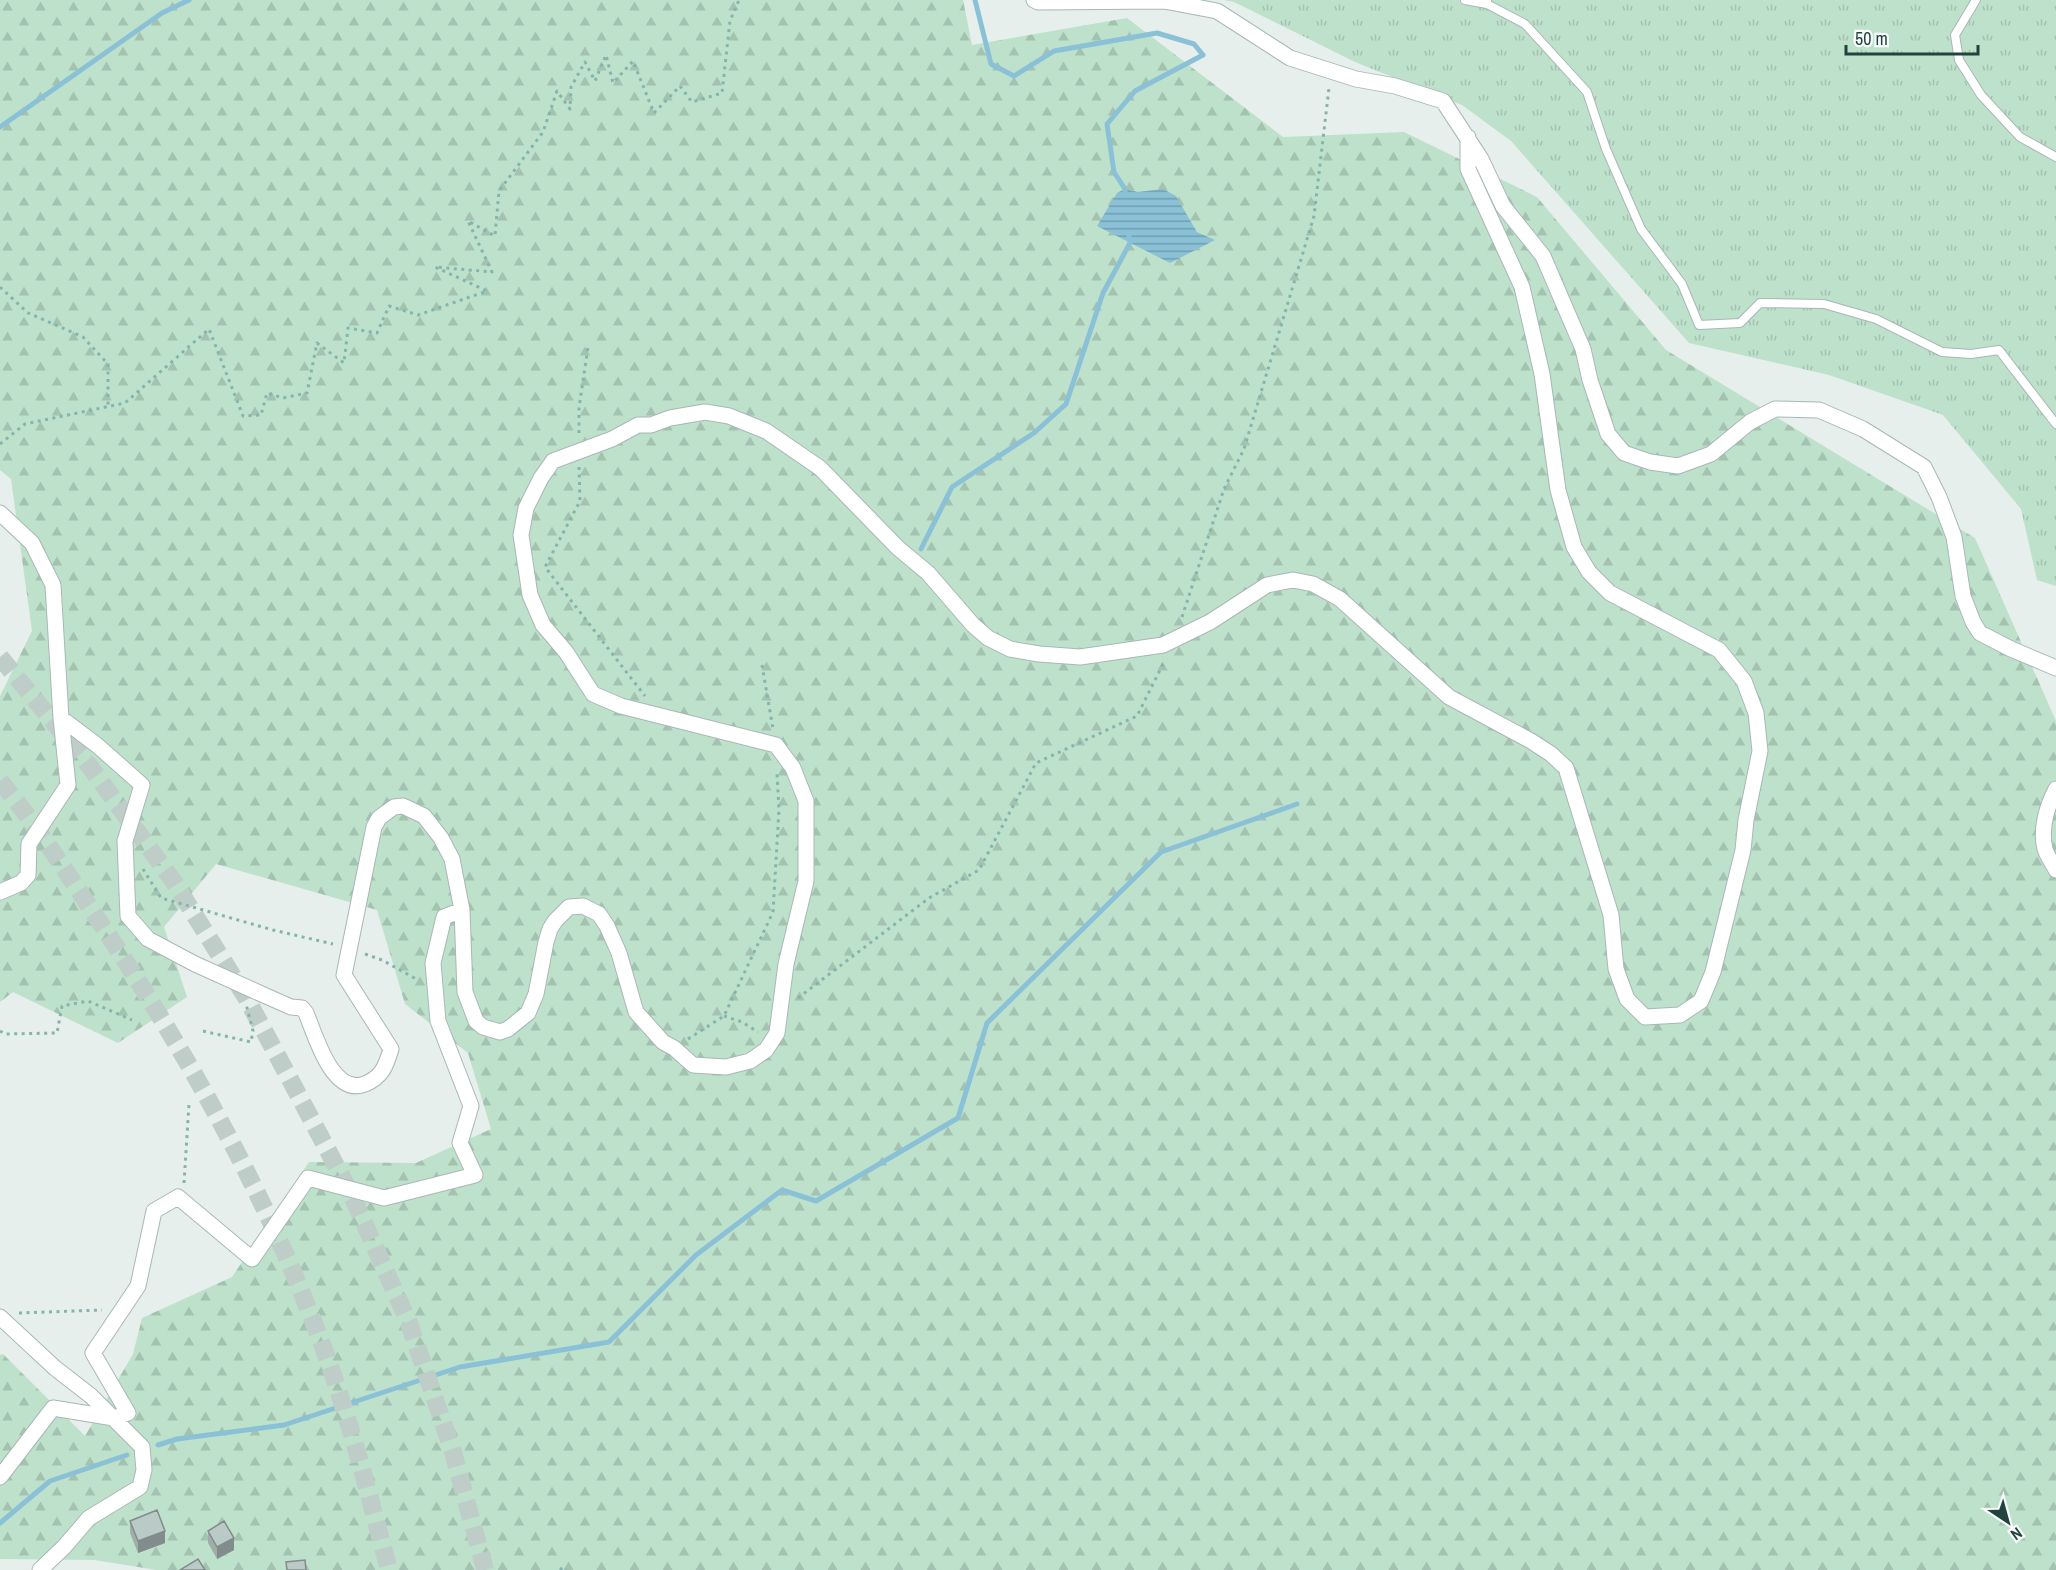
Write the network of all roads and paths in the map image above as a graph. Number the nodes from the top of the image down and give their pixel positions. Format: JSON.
{"nodes":[{"id":1,"x":739,"y":0,"type":"edge"},
{"id":2,"x":1034,"y":0,"type":"edge"},
{"id":3,"x":1465,"y":0,"type":"edge"},
{"id":4,"x":1976,"y":0,"type":"edge"},
{"id":5,"x":1487,"y":2,"type":"edge"},
{"id":6,"x":1331,"y":71,"type":"junction"},
{"id":7,"x":1468,"y":137,"type":"junction"},
{"id":8,"x":2056,"y":158,"type":"edge"},
{"id":9,"x":0,"y":287,"type":"edge"},
{"id":10,"x":588,"y":347,"type":"dead end"},
{"id":11,"x":108,"y":407,"type":"junction"},
{"id":12,"x":2056,"y":424,"type":"edge"},
{"id":13,"x":0,"y":444,"type":"edge"},
{"id":14,"x":579,"y":451,"type":"junction"},
{"id":15,"x":0,"y":513,"type":"edge"},
{"id":16,"x":1175,"y":639,"type":"junction"},
{"id":17,"x":762,"y":665,"type":"dead end"},
{"id":18,"x":2056,"y":668,"type":"edge"},
{"id":19,"x":661,"y":716,"type":"junction"},
{"id":20,"x":61,"y":718,"type":"junction"},
{"id":21,"x":776,"y":746,"type":"junction"},
{"id":22,"x":2056,"y":789,"type":"edge"},
{"id":23,"x":125,"y":841,"type":"junction"},
{"id":24,"x":2056,"y":870,"type":"edge"},
{"id":25,"x":0,"y":892,"type":"edge"},
{"id":26,"x":462,"y":910,"type":"junction"},
{"id":27,"x":350,"y":948,"type":"junction"},
{"id":28,"x":240,"y":984,"type":"junction"},
{"id":29,"x":436,"y":990,"type":"junction"},
{"id":30,"x":780,"y":1012,"type":"junction"},
{"id":31,"x":724,"y":1016,"type":"junction"},
{"id":32,"x":132,"y":1020,"type":"dead end"},
{"id":33,"x":0,"y":1031,"type":"edge"},
{"id":34,"x":203,"y":1031,"type":"dead end"},
{"id":35,"x":772,"y":1040,"type":"junction"},
{"id":36,"x":674,"y":1048,"type":"junction"},
{"id":37,"x":189,"y":1104,"type":"dead end"},
{"id":38,"x":183,"y":1201,"type":"junction"},
{"id":39,"x":122,"y":1310,"type":"junction"},
{"id":40,"x":6,"y":1315,"type":"edge"},
{"id":41,"x":114,"y":1418,"type":"junction"},
{"id":42,"x":0,"y":1477,"type":"edge"},
{"id":43,"x":40,"y":1570,"type":"edge"},
{"id":44,"x":560,"y":1570,"type":"edge"},
{"id":45,"x":566,"y":1570,"type":"edge"}],
"edges":[{"from":1,"to":11,"type":"path"},
{"from":2,"to":6,"type":"street"},
{"from":3,"to":5,"type":"lane"},
{"from":4,"to":8,"type":"lane"},
{"from":5,"to":12,"type":"lane"},
{"from":6,"to":7,"type":"street"},
{"from":6,"to":16,"type":"path"},
{"from":7,"to":16,"type":"street"},
{"from":7,"to":18,"type":"street"},
{"from":9,"to":11,"type":"path"},
{"from":10,"to":14,"type":"path"},
{"from":11,"to":13,"type":"path"},
{"from":14,"to":16,"type":"street"},
{"from":14,"to":19,"type":"path"},
{"from":14,"to":19,"type":"street"},
{"from":15,"to":20,"type":"street"},
{"from":16,"to":30,"type":"path"},
{"from":17,"to":21,"type":"path"},
{"from":19,"to":21,"type":"street"},
{"from":20,"to":23,"type":"street"},
{"from":20,"to":25,"type":"street"},
{"from":21,"to":30,"type":"street"},
{"from":21,"to":31,"type":"path"},
{"from":22,"to":24,"type":"street"},
{"from":23,"to":27,"type":"path"},
{"from":23,"to":28,"type":"street"},
{"from":26,"to":27,"type":"street"},
{"from":26,"to":29,"type":"street"},
{"from":26,"to":36,"type":"street"},
{"from":27,"to":28,"type":"street"},
{"from":27,"to":29,"type":"path"},
{"from":28,"to":34,"type":"path"},
{"from":29,"to":38,"type":"street"},
{"from":30,"to":35,"type":"street"},
{"from":31,"to":35,"type":"path"},
{"from":31,"to":36,"type":"path"},
{"from":32,"to":33,"type":"path"},
{"from":35,"to":36,"type":"street"},
{"from":37,"to":38,"type":"path"},
{"from":38,"to":39,"type":"street"},
{"from":39,"to":40,"type":"path"},
{"from":39,"to":41,"type":"street"},
{"from":40,"to":41,"type":"street"},
{"from":41,"to":42,"type":"street"},
{"from":41,"to":43,"type":"street"},
{"from":44,"to":45,"type":"path"}]}
